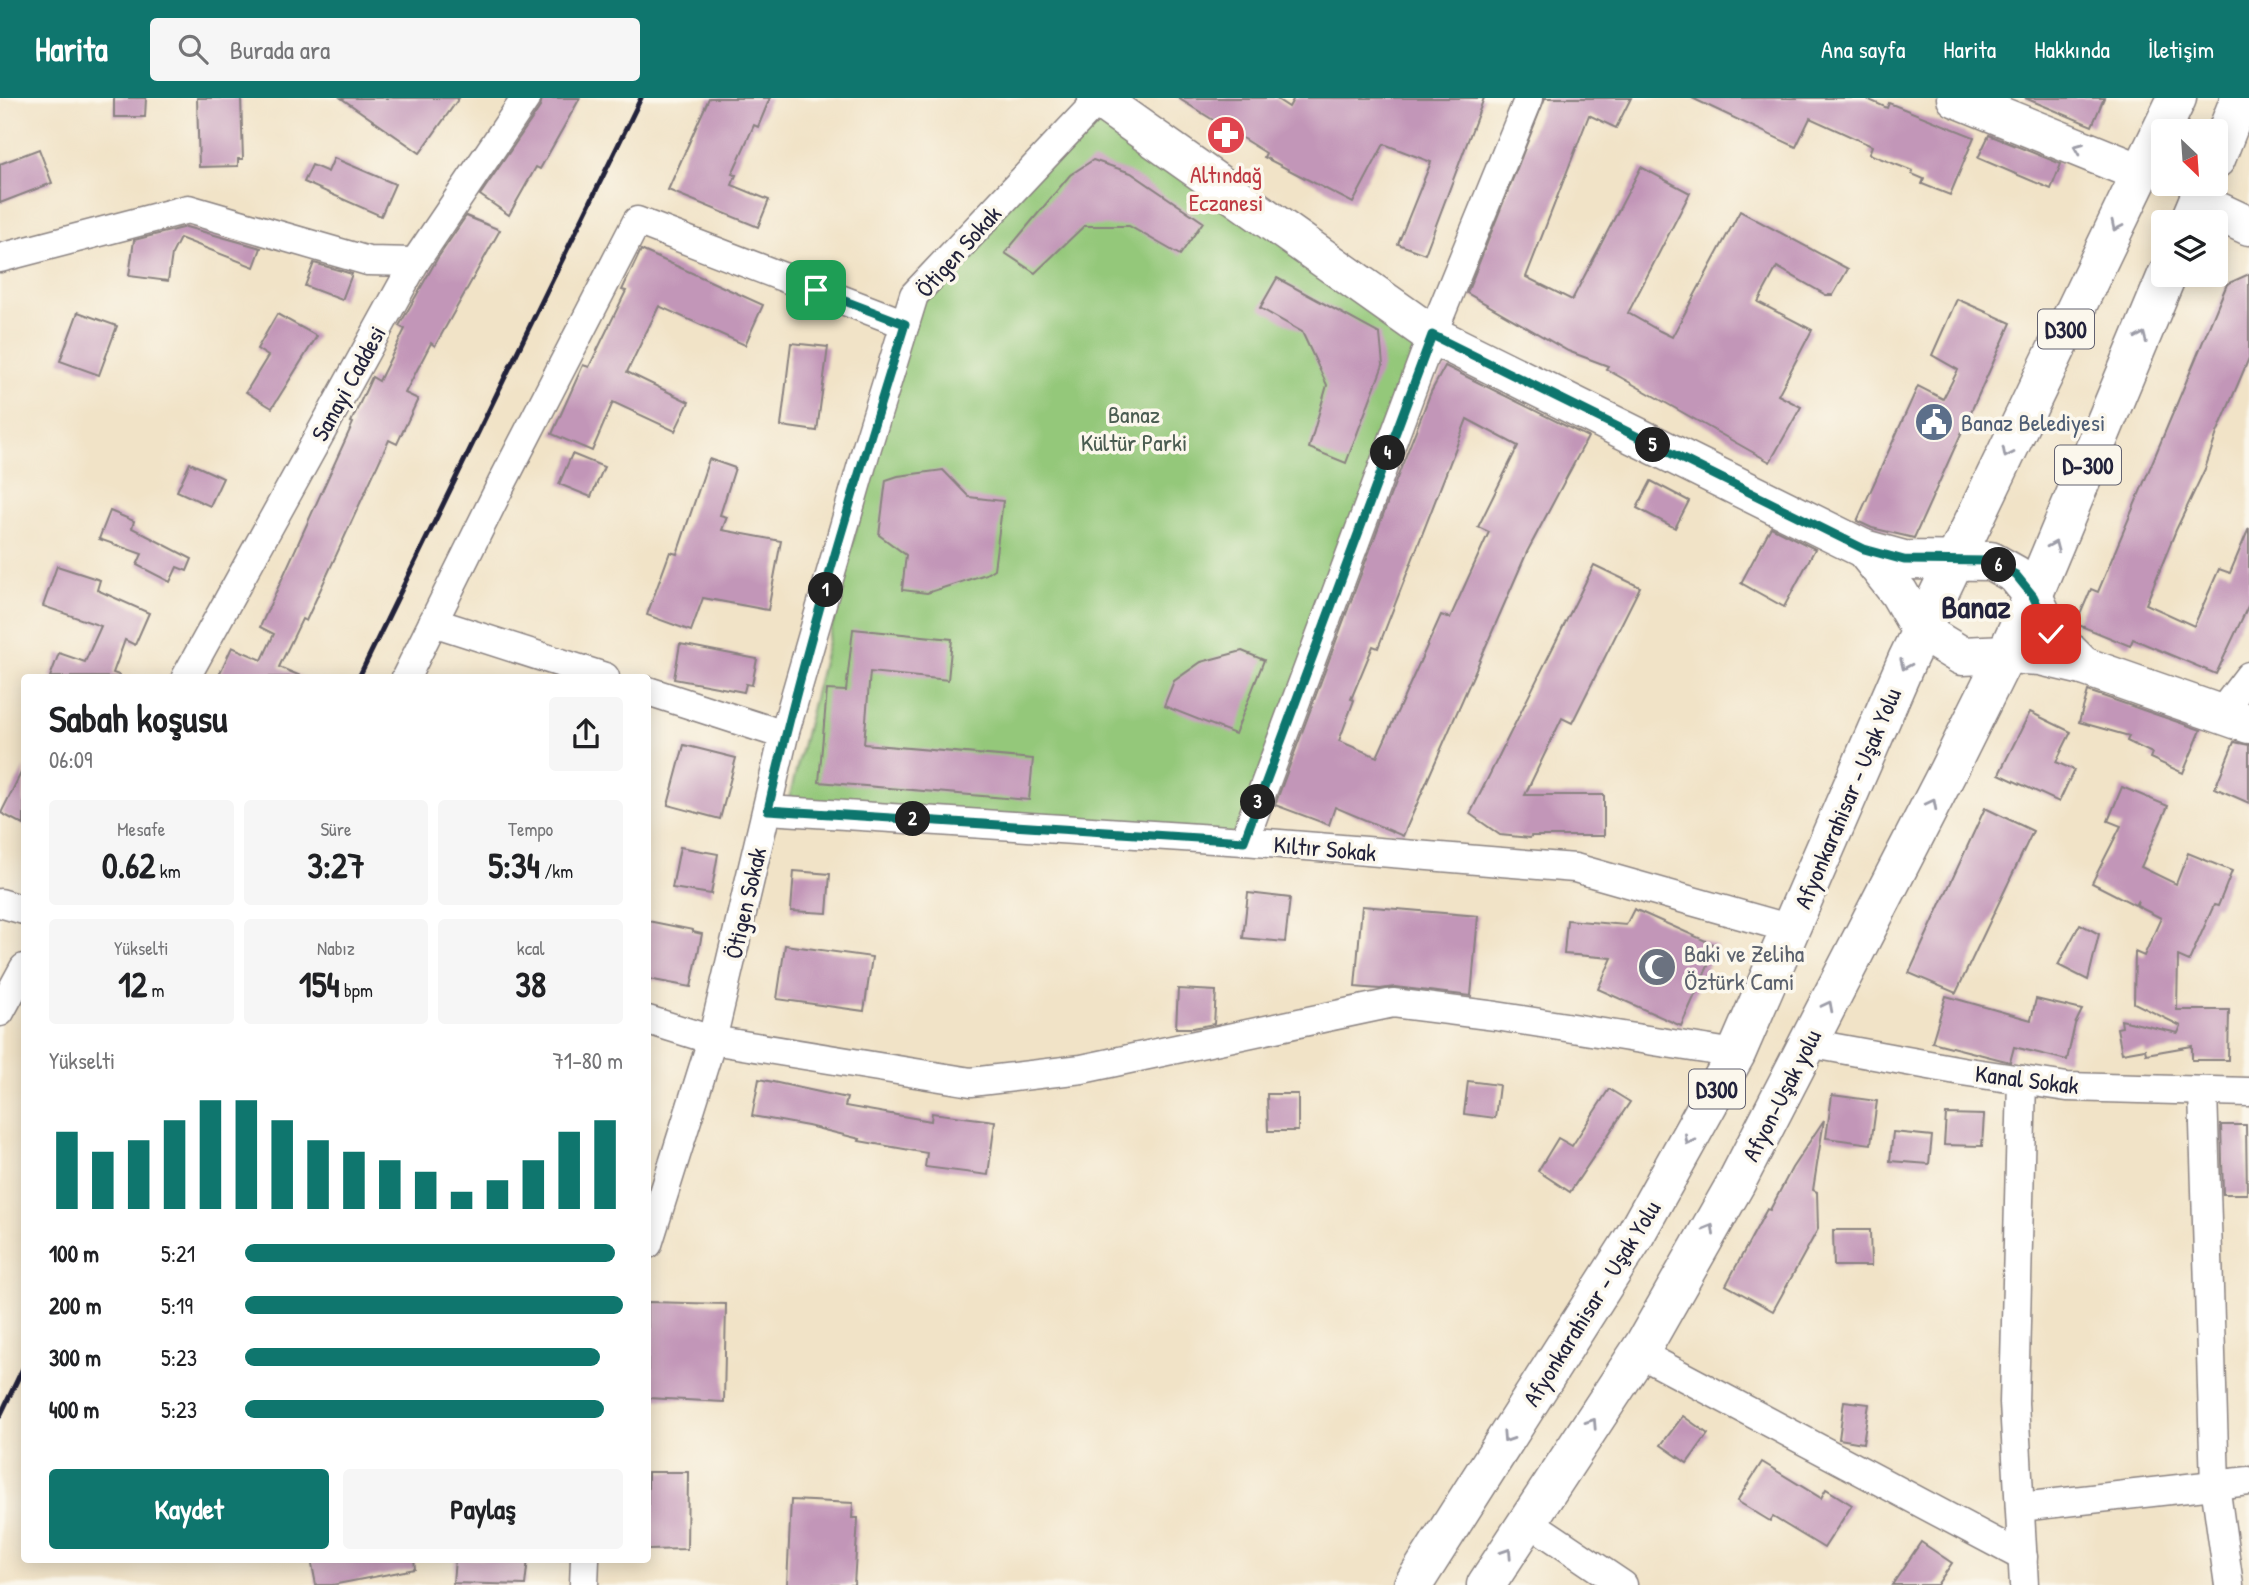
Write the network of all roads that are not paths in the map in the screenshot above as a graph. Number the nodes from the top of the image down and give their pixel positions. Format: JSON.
{"nodes":[{"id":1,"x":526,"y":98,"type":"edge"},
{"id":2,"x":1530,"y":98,"type":"edge"},
{"id":3,"x":1956,"y":98,"type":"edge"},
{"id":4,"x":2177,"y":98,"type":"edge"},
{"id":5,"x":2240,"y":98,"type":"edge"},
{"id":6,"x":1098,"y":99,"type":"edge"},
{"id":7,"x":2228,"y":128,"type":"edge"},
{"id":8,"x":2141,"y":173,"type":"junction"},
{"id":9,"x":2197,"y":203,"type":"edge"},
{"id":10,"x":2249,"y":226,"type":"edge"},
{"id":11,"x":0,"y":258,"type":"edge"},
{"id":12,"x":415,"y":262,"type":"junction"},
{"id":13,"x":2162,"y":287,"type":"edge"},
{"id":14,"x":905,"y":324,"type":"junction"},
{"id":15,"x":1432,"y":335,"type":"junction"},
{"id":16,"x":1864,"y":549,"type":"junction"},
{"id":17,"x":1955,"y":559,"type":"junction"},
{"id":18,"x":2033,"y":596,"type":"junction"},
{"id":19,"x":433,"y":622,"type":"junction"},
{"id":20,"x":1921,"y":631,"type":"junction"},
{"id":21,"x":2006,"y":654,"type":"junction"},
{"id":22,"x":2083,"y":666,"type":"junction"},
{"id":23,"x":188,"y":674,"type":"edge"},
{"id":24,"x":407,"y":674,"type":"edge"},
{"id":25,"x":596,"y":674,"type":"edge"},
{"id":26,"x":2249,"y":676,"type":"edge"},
{"id":27,"x":651,"y":692,"type":"edge"},
{"id":28,"x":2234,"y":719,"type":"edge"},
{"id":29,"x":785,"y":735,"type":"junction"},
{"id":30,"x":768,"y":810,"type":"junction"},
{"id":31,"x":1244,"y":841,"type":"junction"},
{"id":32,"x":0,"y":902,"type":"edge"},
{"id":33,"x":21,"y":909,"type":"edge"},
{"id":34,"x":1790,"y":929,"type":"junction"},
{"id":35,"x":21,"y":974,"type":"edge"},
{"id":36,"x":0,"y":1012,"type":"edge"},
{"id":37,"x":651,"y":1021,"type":"edge"},
{"id":38,"x":712,"y":1040,"type":"junction"},
{"id":39,"x":1808,"y":1043,"type":"junction"},
{"id":40,"x":1736,"y":1054,"type":"junction"},
{"id":41,"x":2022,"y":1080,"type":"junction"},
{"id":42,"x":2203,"y":1091,"type":"junction"},
{"id":43,"x":2249,"y":1092,"type":"edge"},
{"id":44,"x":651,"y":1234,"type":"edge"},
{"id":45,"x":1639,"y":1353,"type":"junction"},
{"id":46,"x":2249,"y":1481,"type":"edge"},
{"id":47,"x":2215,"y":1485,"type":"junction"},
{"id":48,"x":2020,"y":1507,"type":"junction"},
{"id":49,"x":1528,"y":1521,"type":"junction"},
{"id":50,"x":2023,"y":1557,"type":"junction"},
{"id":51,"x":585,"y":1563,"type":"edge"},
{"id":52,"x":584,"y":1585,"type":"edge"},
{"id":53,"x":1413,"y":1585,"type":"edge"},
{"id":54,"x":1486,"y":1585,"type":"edge"},
{"id":55,"x":1623,"y":1585,"type":"edge"},
{"id":56,"x":2024,"y":1585,"type":"edge"},
{"id":57,"x":2229,"y":1585,"type":"edge"}],
"edges":[{"from":1,"to":12,"type":"street","name":"Sanayi Caddesi"},
{"from":2,"to":15,"type":"street"},
{"from":8,"to":3,"type":"main road","one_way":true},
{"from":4,"to":8,"type":"main road","name":"Afyonkarahisar - Uşak Yolu","number":"D300"},
{"from":5,"to":7,"type":"main road"},
{"from":6,"to":14,"type":"street","name":"Ötigen Sokak"},
{"from":6,"to":15,"type":"main road"},
{"from":8,"to":17,"type":"main road","name":"Afyonkarahisar - Uşak Yolu","number":"D300","one_way":true},
{"from":9,"to":10,"type":"main road"},
{"from":11,"to":12,"type":"street"},
{"from":12,"to":23,"type":"street","name":"Sanayi Caddesi"},
{"from":18,"to":13,"type":"main road","number":"D-300","one_way":true},
{"from":14,"to":19,"type":"street"},
{"from":14,"to":29,"type":"street","name":"Ötigen Sokak"},
{"from":15,"to":16,"type":"main road"},
{"from":15,"to":31,"type":"street"},
{"from":16,"to":17,"type":"main road"},
{"from":16,"to":20,"type":"main road"},
{"from":17,"to":18,"type":"main road"},
{"from":17,"to":20,"type":"main road","name":"Afyonkarahisar - Uşak Yolu","number":"D300"},
{"from":18,"to":21,"type":"main road","number":"D-300"},
{"from":18,"to":22,"type":"main road"},
{"from":19,"to":24,"type":"street"},
{"from":19,"to":25,"type":"street"},
{"from":20,"to":21,"type":"main road"},
{"from":20,"to":34,"type":"main road","name":"Afyonkarahisar - Uşak Yolu","number":"D300","one_way":true},
{"from":21,"to":22,"type":"main road"},
{"from":39,"to":21,"type":"main road","name":"Afyon-Uşak yolu","number":"D300","one_way":true},
{"from":22,"to":28,"type":"main road"},
{"from":26,"to":28,"type":"street"},
{"from":27,"to":29,"type":"street"},
{"from":29,"to":30,"type":"street","name":"Ötigen Sokak"},
{"from":30,"to":31,"type":"street","name":"Kıltır Sokak"},
{"from":30,"to":38,"type":"street","name":"Ötigen Sokak"},
{"from":31,"to":34,"type":"street","name":"Kıltır Sokak"},
{"from":32,"to":33,"type":"street"},
{"from":34,"to":40,"type":"main road","name":"Afyonkarahisar - Uşak Yolu","number":"D300"},
{"from":35,"to":36,"type":"street"},
{"from":37,"to":38,"type":"street"},
{"from":38,"to":40,"type":"street"},
{"from":38,"to":44,"type":"street","name":"Ötigen Sokak"},
{"from":39,"to":41,"type":"street","name":"Kanal Sokak"},
{"from":45,"to":39,"type":"main road","name":"Afyon-Uşak yolu","number":"D300","one_way":true},
{"from":40,"to":53,"type":"main road","name":"Afyonkarahisar - Uşak Yolu","number":"D300","one_way":true},
{"from":41,"to":42,"type":"street","name":"Kanal Sokak"},
{"from":41,"to":48,"type":"street"},
{"from":42,"to":43,"type":"street","name":"Kanal Sokak"},
{"from":42,"to":47,"type":"street"},
{"from":49,"to":45,"type":"main road","name":"Afyon-Uşak yolu","number":"D300","one_way":true},
{"from":45,"to":50,"type":"street"},
{"from":46,"to":47,"type":"street"},
{"from":47,"to":48,"type":"street"},
{"from":47,"to":57,"type":"street"},
{"from":48,"to":50,"type":"street"},
{"from":54,"to":49,"type":"main road","number":"D300","one_way":true},
{"from":49,"to":55,"type":"street"},
{"from":50,"to":56,"type":"street"},
{"from":51,"to":52,"type":"street"}]}
